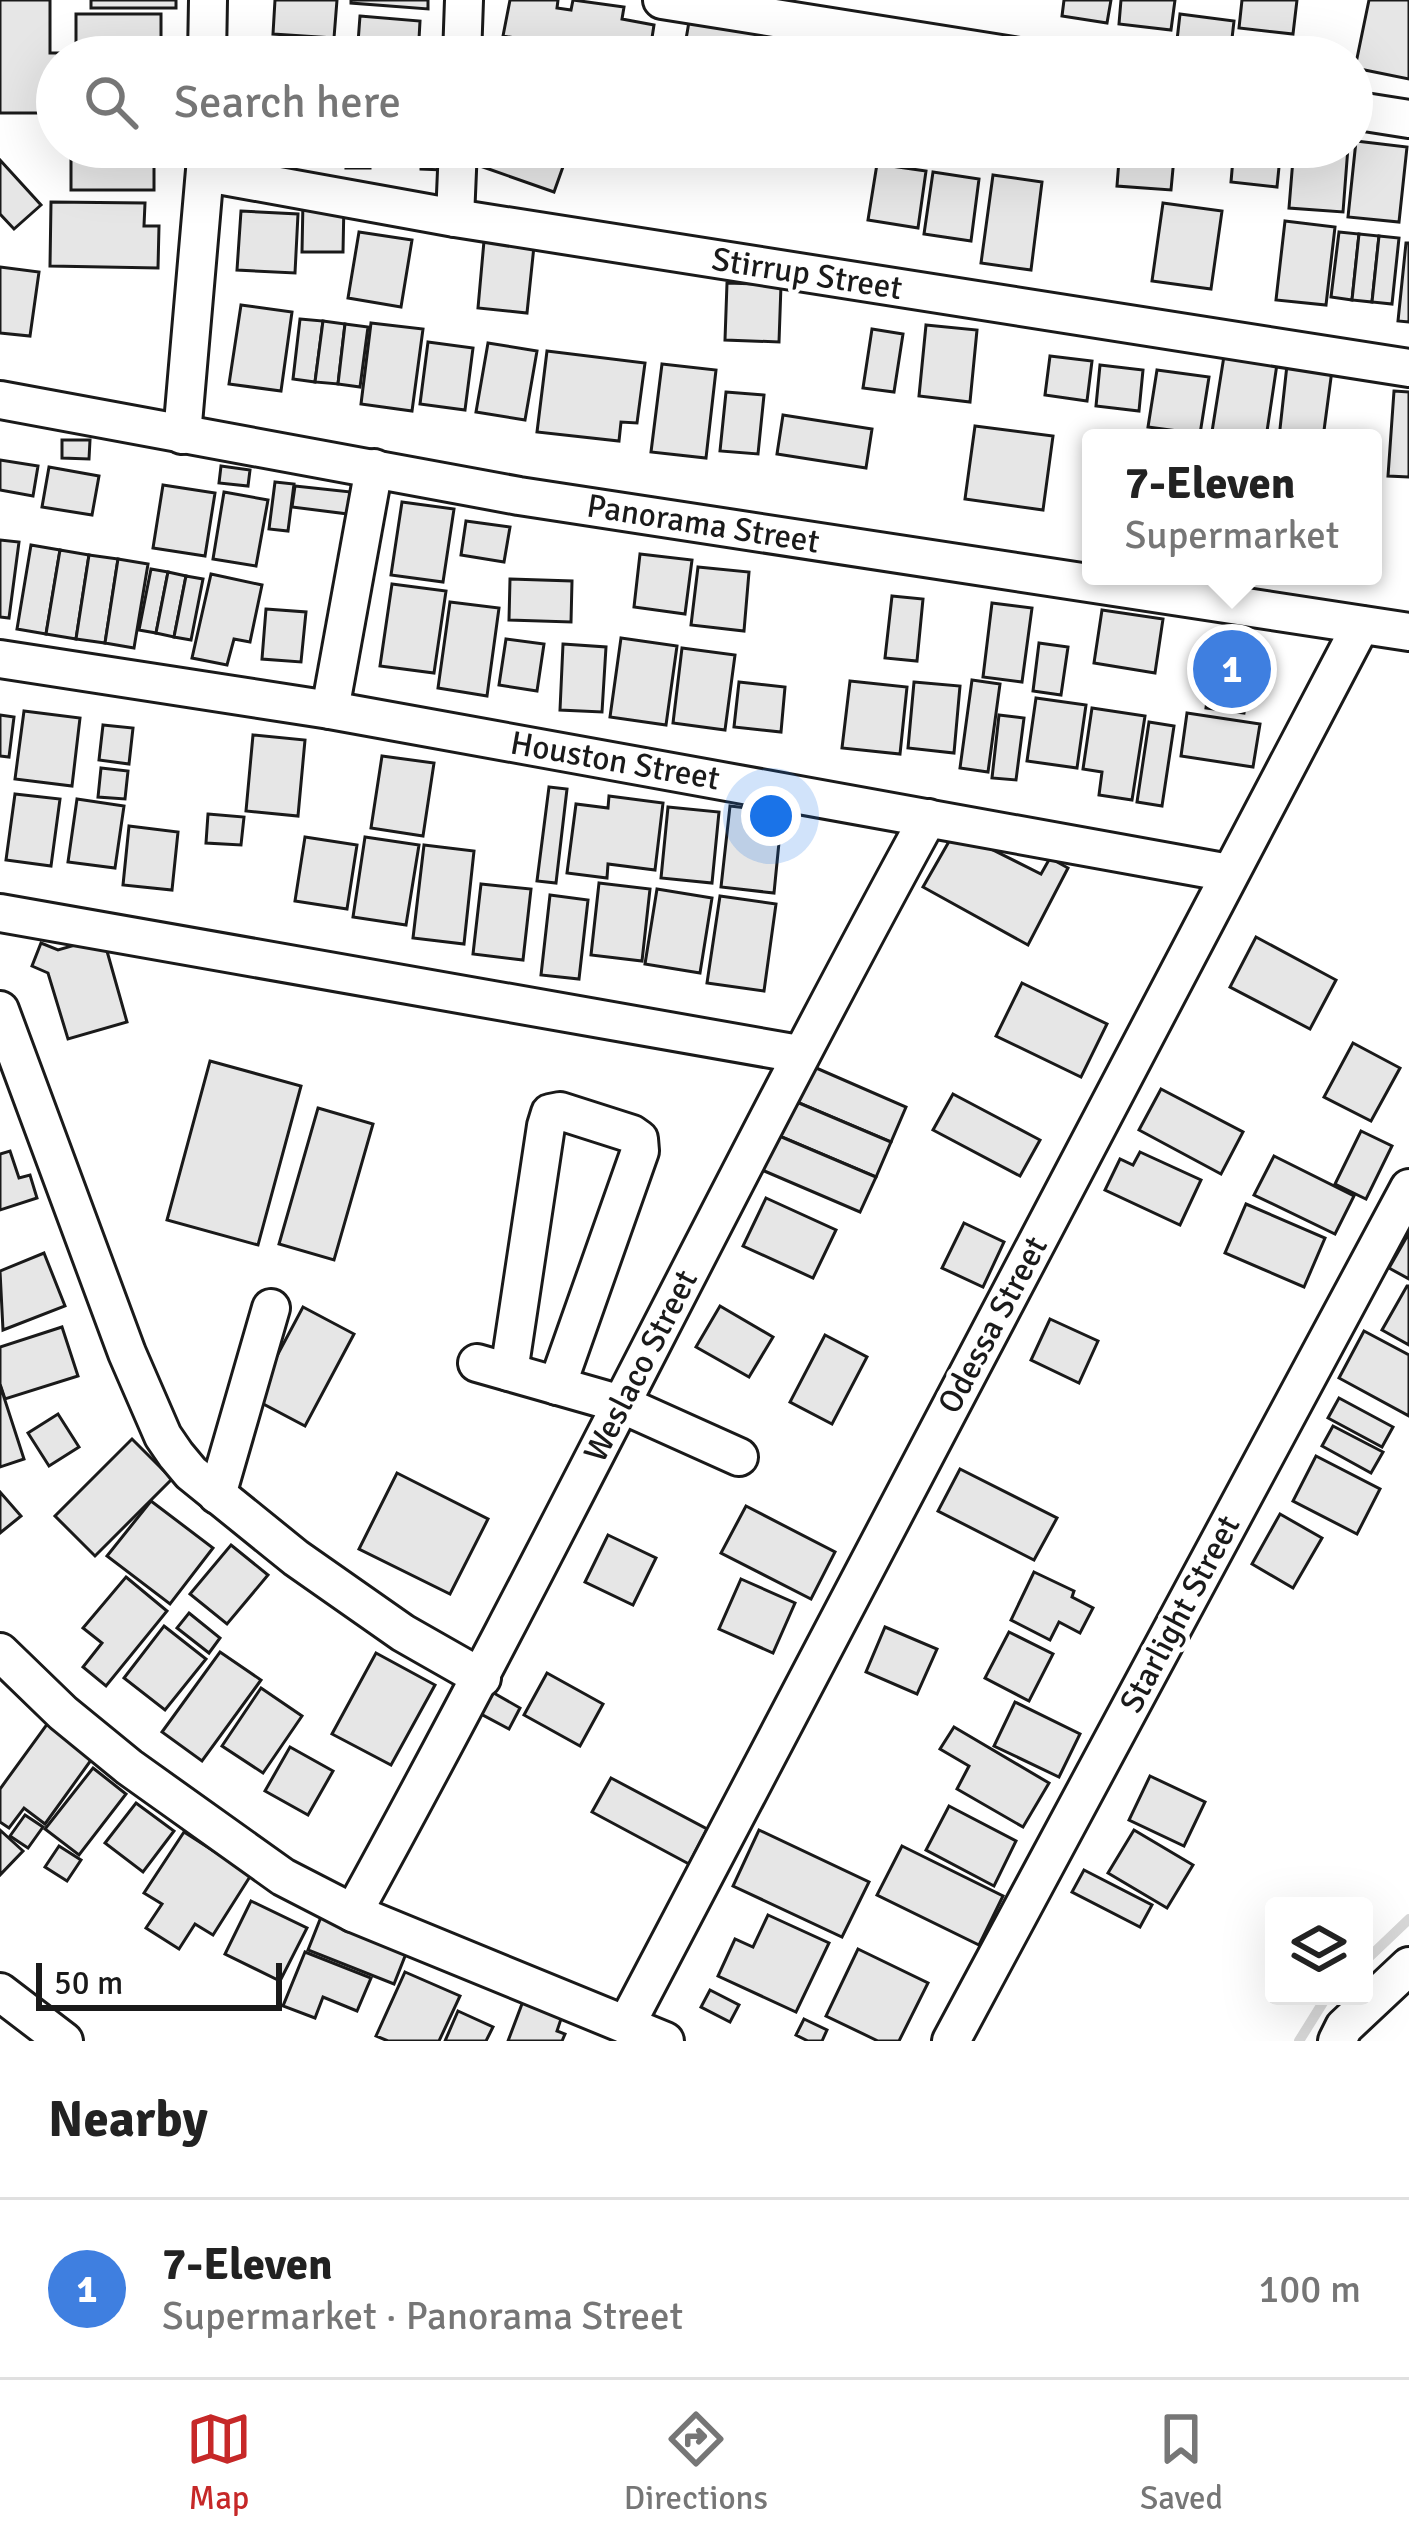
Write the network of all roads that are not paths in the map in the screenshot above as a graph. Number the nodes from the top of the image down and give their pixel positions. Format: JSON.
{"nodes":[{"id":1,"x":208,"y":0,"type":"edge"},
{"id":2,"x":464,"y":0,"type":"edge"},
{"id":3,"x":662,"y":0,"type":"edge"},
{"id":4,"x":207,"y":36,"type":"edge"},
{"id":5,"x":463,"y":36,"type":"edge"},
{"id":6,"x":887,"y":36,"type":"edge"},
{"id":7,"x":1373,"y":113,"type":"edge"},
{"id":8,"x":1409,"y":119,"type":"edge"},
{"id":9,"x":206,"y":168,"type":"edge"},
{"id":10,"x":241,"y":168,"type":"edge"},
{"id":11,"x":457,"y":168,"type":"edge"},
{"id":12,"x":455,"y":218,"type":"junction"},
{"id":13,"x":1409,"y":368,"type":"edge"},
{"id":14,"x":0,"y":400,"type":"edge"},
{"id":15,"x":182,"y":435,"type":"junction"},
{"id":16,"x":374,"y":468,"type":"junction"},
{"id":17,"x":1082,"y":582,"type":"edge"},
{"id":18,"x":1100,"y":585,"type":"edge"},
{"id":19,"x":1361,"y":625,"type":"junction"},
{"id":20,"x":1409,"y":632,"type":"edge"},
{"id":21,"x":0,"y":659,"type":"edge"},
{"id":22,"x":331,"y":710,"type":"junction"},
{"id":23,"x":928,"y":818,"type":"junction"},
{"id":24,"x":1229,"y":873,"type":"junction"},
{"id":25,"x":0,"y":913,"type":"edge"},
{"id":26,"x":0,"y":1010,"type":"edge"},
{"id":27,"x":799,"y":1054,"type":"junction"},
{"id":28,"x":1409,"y":1188,"type":"edge"},
{"id":29,"x":271,"y":1308,"type":"dead end"},
{"id":30,"x":557,"y":1386,"type":"junction"},
{"id":31,"x":621,"y":1405,"type":"junction"},
{"id":32,"x":739,"y":1457,"type":"dead end"},
{"id":33,"x":217,"y":1495,"type":"junction"},
{"id":34,"x":0,"y":1652,"type":"edge"},
{"id":35,"x":482,"y":1678,"type":"junction"},
{"id":36,"x":353,"y":1913,"type":"junction"},
{"id":37,"x":1409,"y":1966,"type":"edge"},
{"id":38,"x":0,"y":1992,"type":"edge"},
{"id":39,"x":626,"y":2025,"type":"junction"},
{"id":40,"x":64,"y":2041,"type":"edge"},
{"id":41,"x":665,"y":2041,"type":"edge"},
{"id":42,"x":951,"y":2041,"type":"edge"},
{"id":43,"x":1337,"y":2041,"type":"edge"}],
"edges":[{"from":1,"to":4,"type":"street"},
{"from":2,"to":5,"type":"street"},
{"from":3,"to":6,"type":"street"},
{"from":7,"to":8,"type":"street"},
{"from":9,"to":15,"type":"street"},
{"from":10,"to":12,"type":"street","name":"Stirrup Street"},
{"from":11,"to":12,"type":"street"},
{"from":12,"to":13,"type":"street","name":"Stirrup Street"},
{"from":14,"to":15,"type":"street","name":"Panorama Street"},
{"from":15,"to":16,"type":"street","name":"Panorama Street"},
{"from":16,"to":17,"type":"street","name":"Panorama Street"},
{"from":16,"to":22,"type":"street"},
{"from":18,"to":19,"type":"street","name":"Panorama Street"},
{"from":19,"to":20,"type":"street","name":"Panorama Street"},
{"from":19,"to":24,"type":"street","name":"Odessa Street"},
{"from":21,"to":22,"type":"street","name":"Houston Street"},
{"from":22,"to":23,"type":"street","name":"Houston Street"},
{"from":23,"to":24,"type":"street","name":"Houston Street"},
{"from":23,"to":27,"type":"street","name":"Weslaco Street"},
{"from":24,"to":39,"type":"street","name":"Odessa Street"},
{"from":25,"to":27,"type":"street"},
{"from":26,"to":33,"type":"street"},
{"from":27,"to":31,"type":"street","name":"Weslaco Street"},
{"from":28,"to":42,"type":"street","name":"Starlight Street"},
{"from":29,"to":33,"type":"street"},
{"from":30,"to":30,"type":"street"},
{"from":30,"to":31,"type":"street"},
{"from":31,"to":32,"type":"street"},
{"from":31,"to":35,"type":"street","name":"Weslaco Street"},
{"from":33,"to":35,"type":"street"},
{"from":34,"to":36,"type":"street"},
{"from":35,"to":36,"type":"street","name":"Weslaco Street"},
{"from":36,"to":39,"type":"street"},
{"from":37,"to":43,"type":"street"},
{"from":38,"to":40,"type":"street"},
{"from":39,"to":41,"type":"street"}]}
